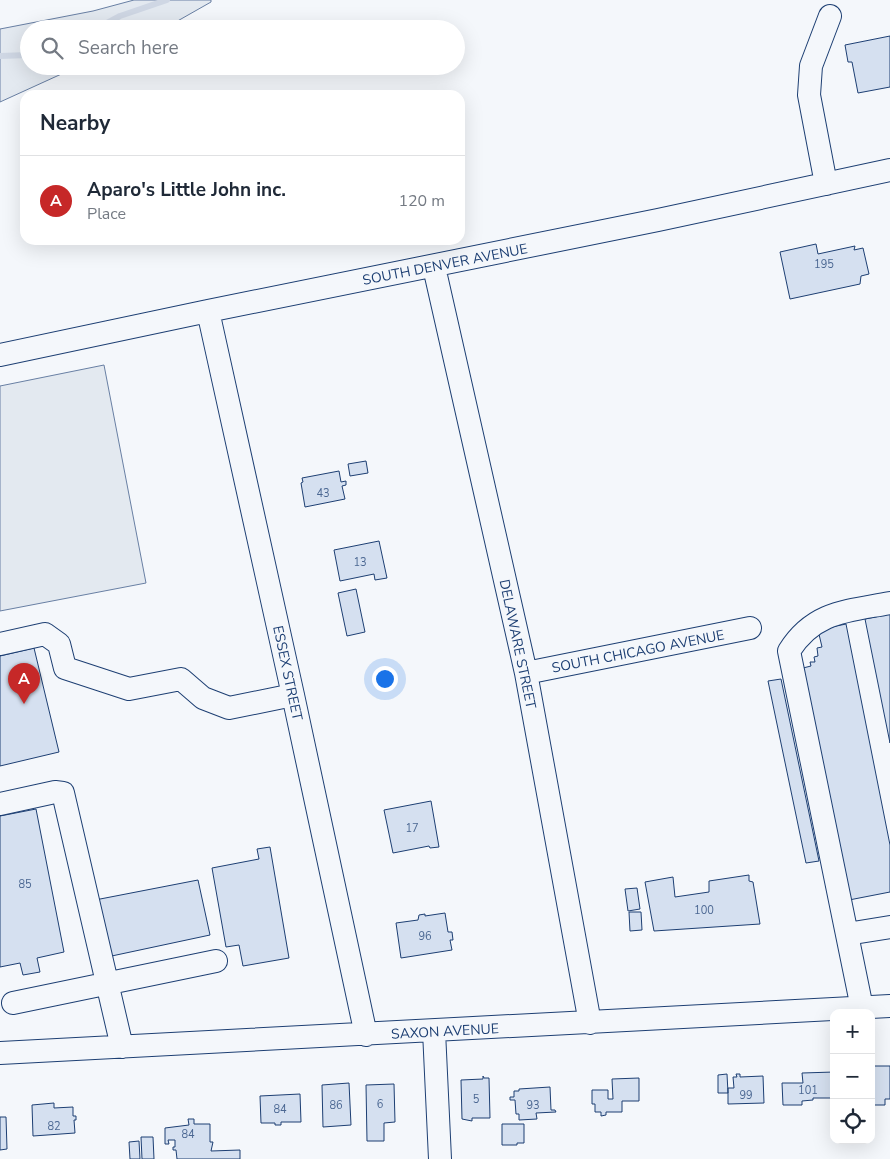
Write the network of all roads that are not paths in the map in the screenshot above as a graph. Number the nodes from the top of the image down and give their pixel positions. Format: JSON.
{"nodes":[{"id":1,"x":830,"y":16,"type":"dead end"},
{"id":2,"x":890,"y":170,"type":"edge"},
{"id":3,"x":826,"y":184,"type":"junction"},
{"id":4,"x":434,"y":267,"type":"junction"},
{"id":5,"x":208,"y":311,"type":"junction"},
{"id":6,"x":0,"y":355,"type":"edge"},
{"id":7,"x":890,"y":603,"type":"edge"},
{"id":8,"x":750,"y":628,"type":"dead end"},
{"id":9,"x":0,"y":644,"type":"edge"},
{"id":10,"x":526,"y":673,"type":"junction"},
{"id":11,"x":293,"y":695,"type":"junction"},
{"id":12,"x":0,"y":804,"type":"edge"},
{"id":13,"x":890,"y":927,"type":"edge"},
{"id":14,"x":847,"y":934,"type":"junction"},
{"id":15,"x":216,"y":961,"type":"dead end"},
{"id":16,"x":107,"y":984,"type":"junction"},
{"id":17,"x":13,"y":1003,"type":"dead end"},
{"id":18,"x":890,"y":1006,"type":"edge"},
{"id":19,"x":862,"y":1008,"type":"junction"},
{"id":20,"x":590,"y":1023,"type":"junction"},
{"id":21,"x":434,"y":1031,"type":"junction"},
{"id":22,"x":366,"y":1035,"type":"junction"},
{"id":23,"x":122,"y":1048,"type":"junction"},
{"id":24,"x":0,"y":1054,"type":"edge"},
{"id":25,"x":440,"y":1159,"type":"edge"}],
"edges":[{"from":1,"to":3,"type":"street"},
{"from":2,"to":3,"type":"street","name":"SOUTH DENVER AVENUE"},
{"from":3,"to":4,"type":"street","name":"SOUTH DENVER AVENUE"},
{"from":4,"to":5,"type":"street","name":"SOUTH DENVER AVENUE"},
{"from":4,"to":10,"type":"street","name":"DELAWARE STREET"},
{"from":5,"to":6,"type":"street","name":"SOUTH DENVER AVENUE"},
{"from":5,"to":11,"type":"street","name":"ESSEX STREET"},
{"from":7,"to":14,"type":"street"},
{"from":8,"to":10,"type":"street","name":"SOUTH CHICAGO AVENUE"},
{"from":9,"to":11,"type":"street"},
{"from":10,"to":20,"type":"street","name":"DELAWARE STREET"},
{"from":11,"to":22,"type":"street","name":"ESSEX STREET"},
{"from":12,"to":16,"type":"street"},
{"from":13,"to":14,"type":"street"},
{"from":14,"to":19,"type":"street"},
{"from":15,"to":16,"type":"street"},
{"from":16,"to":17,"type":"street"},
{"from":16,"to":23,"type":"street"},
{"from":18,"to":19,"type":"street","name":"SAXON AVENUE"},
{"from":19,"to":20,"type":"street","name":"SAXON AVENUE"},
{"from":20,"to":21,"type":"street","name":"SAXON AVENUE"},
{"from":21,"to":22,"type":"street","name":"SAXON AVENUE"},
{"from":21,"to":25,"type":"street"},
{"from":22,"to":23,"type":"street","name":"SAXON AVENUE"},
{"from":23,"to":24,"type":"street","name":"SAXON AVENUE"}]}
